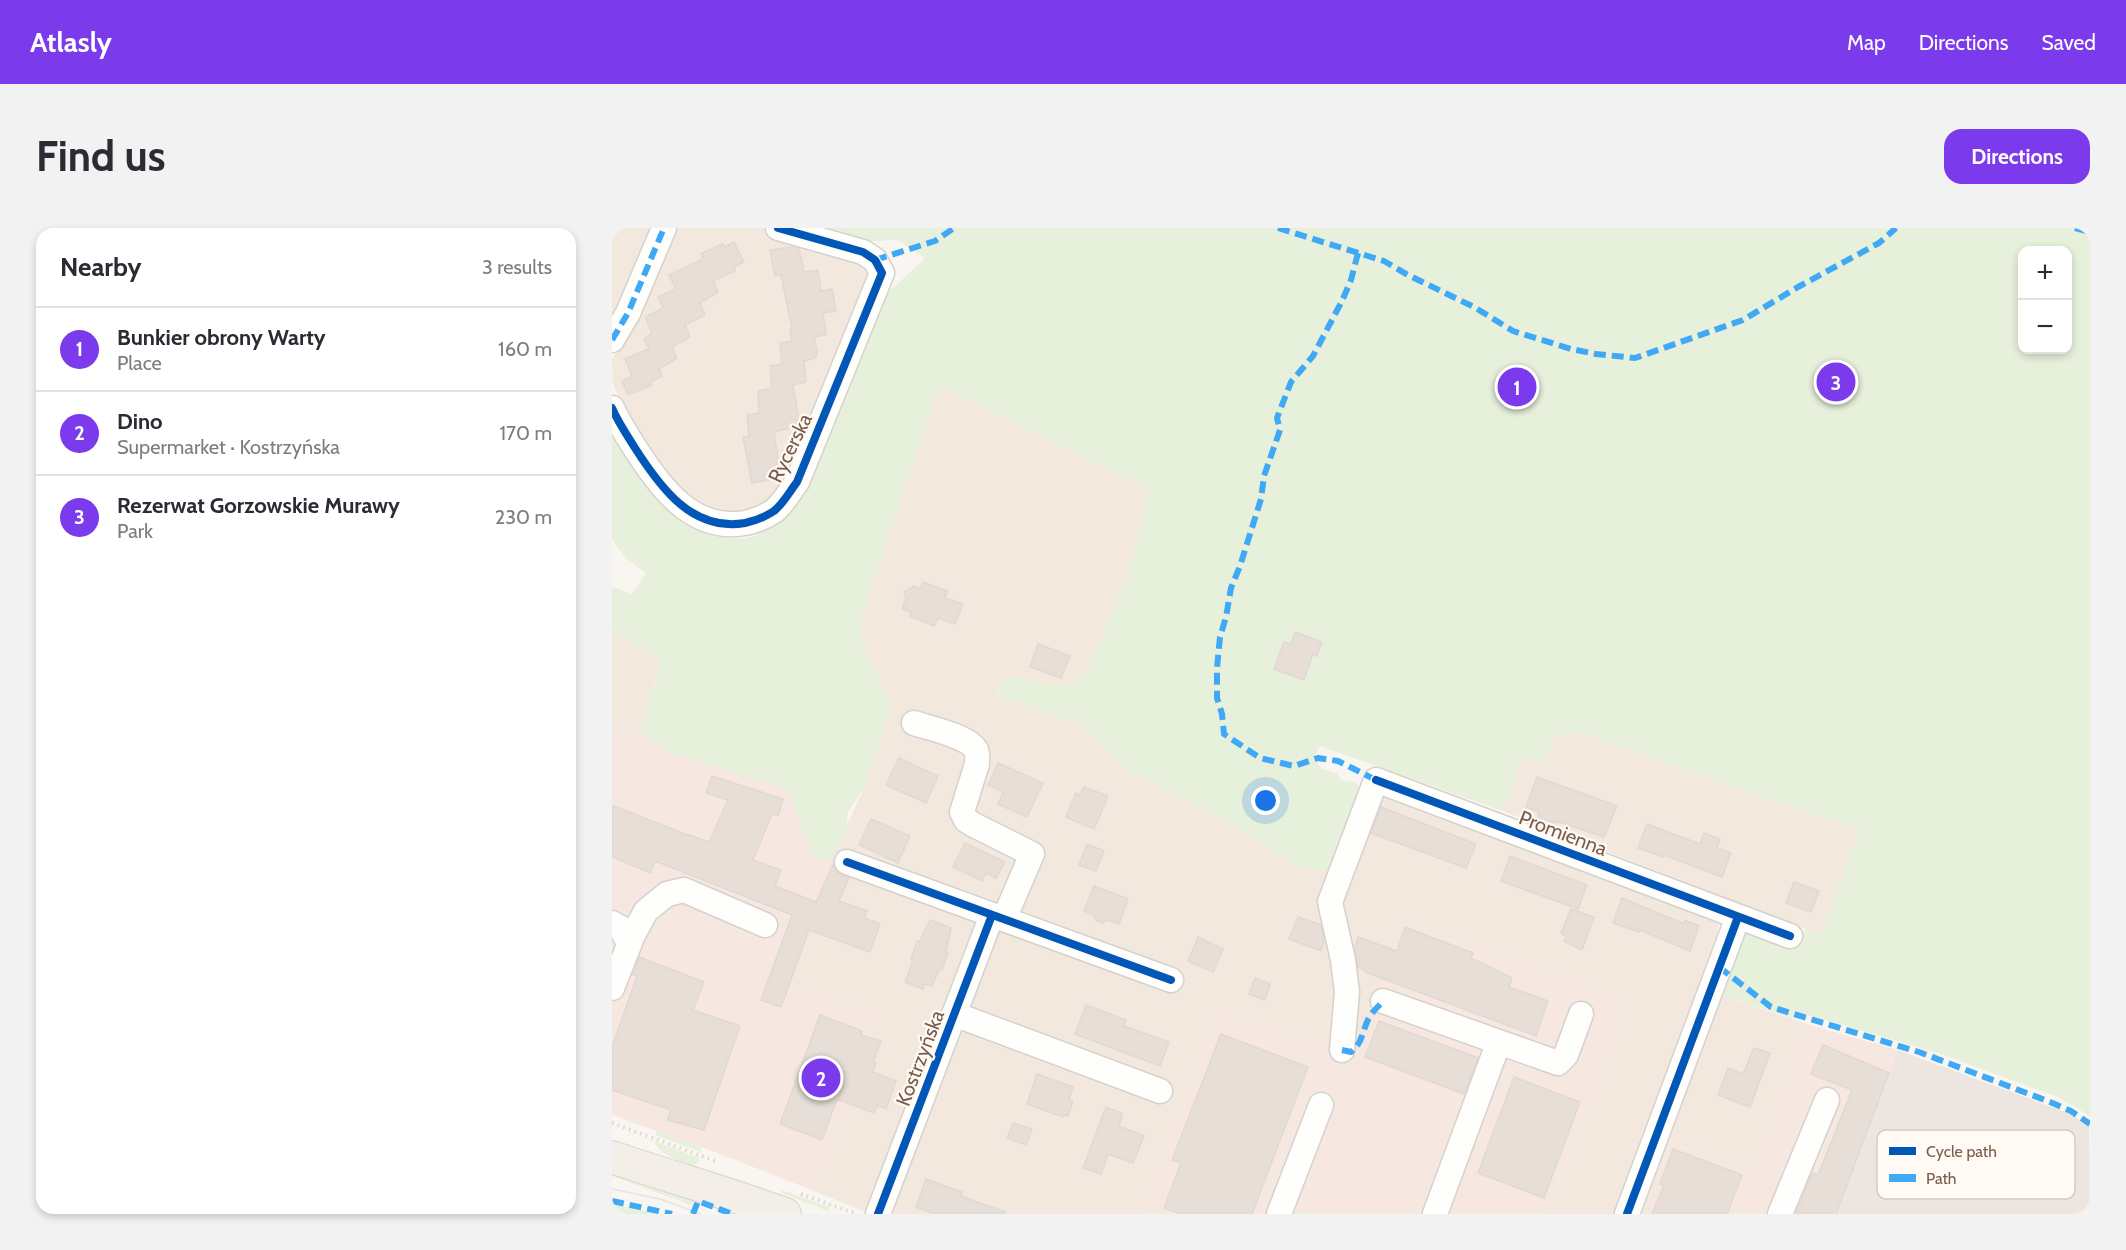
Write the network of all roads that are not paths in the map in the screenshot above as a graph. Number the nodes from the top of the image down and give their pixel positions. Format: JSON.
{"nodes":[{"id":1,"x":664,"y":228,"type":"edge"},
{"id":2,"x":778,"y":228,"type":"edge"},
{"id":3,"x":612,"y":340,"type":"edge"},
{"id":4,"x":612,"y":408,"type":"edge"},
{"id":5,"x":914,"y":723,"type":"dead end"},
{"id":6,"x":847,"y":862,"type":"dead end"},
{"id":7,"x":998,"y":917,"type":"junction"},
{"id":8,"x":1738,"y":917,"type":"junction"},
{"id":9,"x":612,"y":923,"type":"edge"},
{"id":10,"x":765,"y":925,"type":"dead end"},
{"id":11,"x":1790,"y":936,"type":"dead end"},
{"id":12,"x":629,"y":944,"type":"junction"},
{"id":13,"x":1170,"y":980,"type":"dead end"},
{"id":14,"x":612,"y":988,"type":"edge"},
{"id":15,"x":1383,"y":1001,"type":"dead end"},
{"id":16,"x":954,"y":1014,"type":"junction"},
{"id":17,"x":1581,"y":1014,"type":"dead end"},
{"id":18,"x":1498,"y":1044,"type":"junction"},
{"id":19,"x":1342,"y":1050,"type":"dead end"},
{"id":20,"x":1160,"y":1091,"type":"dead end"},
{"id":21,"x":1827,"y":1100,"type":"dead end"},
{"id":22,"x":1321,"y":1105,"type":"dead end"},
{"id":23,"x":612,"y":1138,"type":"edge"},
{"id":24,"x":612,"y":1157,"type":"edge"},
{"id":25,"x":737,"y":1196,"type":"junction"},
{"id":26,"x":785,"y":1214,"type":"edge"},
{"id":27,"x":878,"y":1214,"type":"edge"},
{"id":28,"x":1279,"y":1214,"type":"edge"},
{"id":29,"x":1435,"y":1214,"type":"edge"},
{"id":30,"x":1627,"y":1214,"type":"edge"},
{"id":31,"x":1780,"y":1214,"type":"edge"}],
"edges":[{"from":1,"to":3,"type":"street"},
{"from":2,"to":4,"type":"street","name":"Rycerska"},
{"from":5,"to":7,"type":"street","name":"Kostrzyńska"},
{"from":6,"to":7,"type":"street"},
{"from":7,"to":13,"type":"street"},
{"from":7,"to":16,"type":"street","name":"Kostrzyńska"},
{"from":8,"to":11,"type":"street","name":"Promienna"},
{"from":8,"to":19,"type":"street","name":"Promienna"},
{"from":8,"to":30,"type":"street"},
{"from":9,"to":12,"type":"street"},
{"from":10,"to":12,"type":"street"},
{"from":12,"to":14,"type":"street"},
{"from":15,"to":18,"type":"street"},
{"from":16,"to":20,"type":"street","name":"Kostrzyńska"},
{"from":16,"to":27,"type":"street","name":"Kostrzyńska"},
{"from":17,"to":18,"type":"street"},
{"from":18,"to":29,"type":"street"},
{"from":21,"to":31,"type":"street"},
{"from":22,"to":28,"type":"street"},
{"from":23,"to":25,"type":"main road"},
{"from":24,"to":25,"type":"main road"},
{"from":25,"to":26,"type":"main road"}]}
